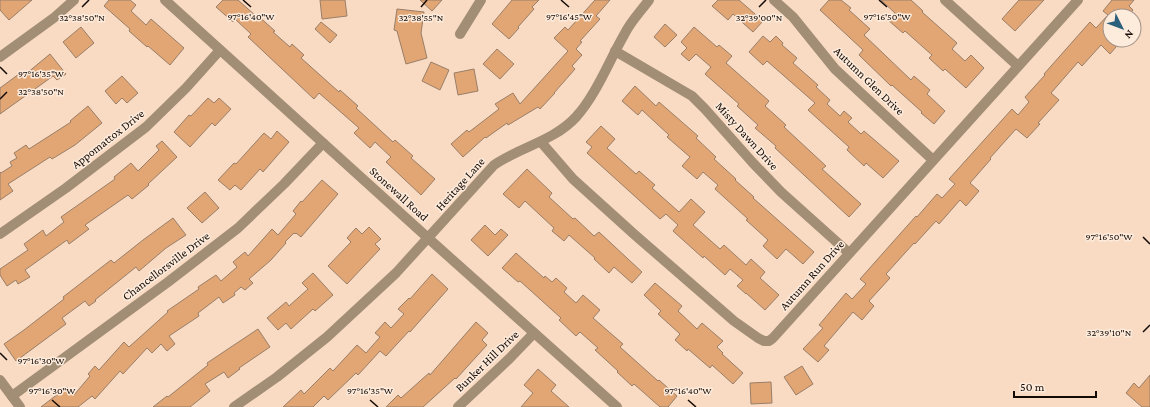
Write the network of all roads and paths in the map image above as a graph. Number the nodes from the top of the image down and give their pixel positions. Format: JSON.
{"nodes":[{"id":1,"x":74,"y":0,"type":"edge"},
{"id":2,"x":165,"y":0,"type":"edge"},
{"id":3,"x":481,"y":0,"type":"edge"},
{"id":4,"x":649,"y":0,"type":"edge"},
{"id":5,"x":774,"y":0,"type":"edge"},
{"id":6,"x":944,"y":0,"type":"edge"},
{"id":7,"x":1078,"y":0,"type":"edge"},
{"id":8,"x":460,"y":34,"type":"dead end"},
{"id":9,"x":220,"y":50,"type":"junction"},
{"id":10,"x":616,"y":51,"type":"junction"},
{"id":11,"x":0,"y":57,"type":"edge"},
{"id":12,"x":1018,"y":66,"type":"junction"},
{"id":13,"x":540,"y":142,"type":"junction"},
{"id":14,"x":323,"y":143,"type":"junction"},
{"id":15,"x":934,"y":160,"type":"junction"},
{"id":16,"x":0,"y":234,"type":"edge"},
{"id":17,"x":428,"y":238,"type":"junction"},
{"id":18,"x":849,"y":253,"type":"junction"},
{"id":19,"x":534,"y":333,"type":"junction"},
{"id":20,"x":0,"y":380,"type":"edge"},
{"id":21,"x":12,"y":396,"type":"junction"},
{"id":22,"x":20,"y":407,"type":"edge"},
{"id":23,"x":234,"y":407,"type":"edge"},
{"id":24,"x":458,"y":407,"type":"edge"},
{"id":25,"x":617,"y":407,"type":"edge"}],
"edges":[{"from":1,"to":11,"type":"street"},
{"from":2,"to":9,"type":"street","name":"Stonewall Road"},
{"from":3,"to":8,"type":"street"},
{"from":4,"to":10,"type":"street","name":"Heritage Lane"},
{"from":5,"to":15,"type":"street","name":"Autumn Glen Drive"},
{"from":6,"to":12,"type":"street"},
{"from":7,"to":12,"type":"street","name":"Autumn Run Drive"},
{"from":9,"to":14,"type":"street","name":"Stonewall Road"},
{"from":9,"to":16,"type":"street","name":"Appomattox Drive"},
{"from":10,"to":13,"type":"street","name":"Heritage Lane"},
{"from":10,"to":18,"type":"street","name":"Misty Dawn Drive"},
{"from":12,"to":15,"type":"street","name":"Autumn Run Drive"},
{"from":13,"to":17,"type":"street","name":"Heritage Lane"},
{"from":13,"to":18,"type":"street","name":"Autumn Run Drive"},
{"from":14,"to":17,"type":"street","name":"Stonewall Road"},
{"from":14,"to":21,"type":"street","name":"Chancellorsville Drive"},
{"from":15,"to":18,"type":"street","name":"Autumn Run Drive"},
{"from":17,"to":19,"type":"street","name":"Stonewall Road"},
{"from":17,"to":23,"type":"street","name":"Heritage Lane"},
{"from":19,"to":24,"type":"street","name":"Bunker Hill Drive"},
{"from":19,"to":25,"type":"street","name":"Stonewall Road"},
{"from":20,"to":21,"type":"street"},
{"from":21,"to":22,"type":"street"}]}
